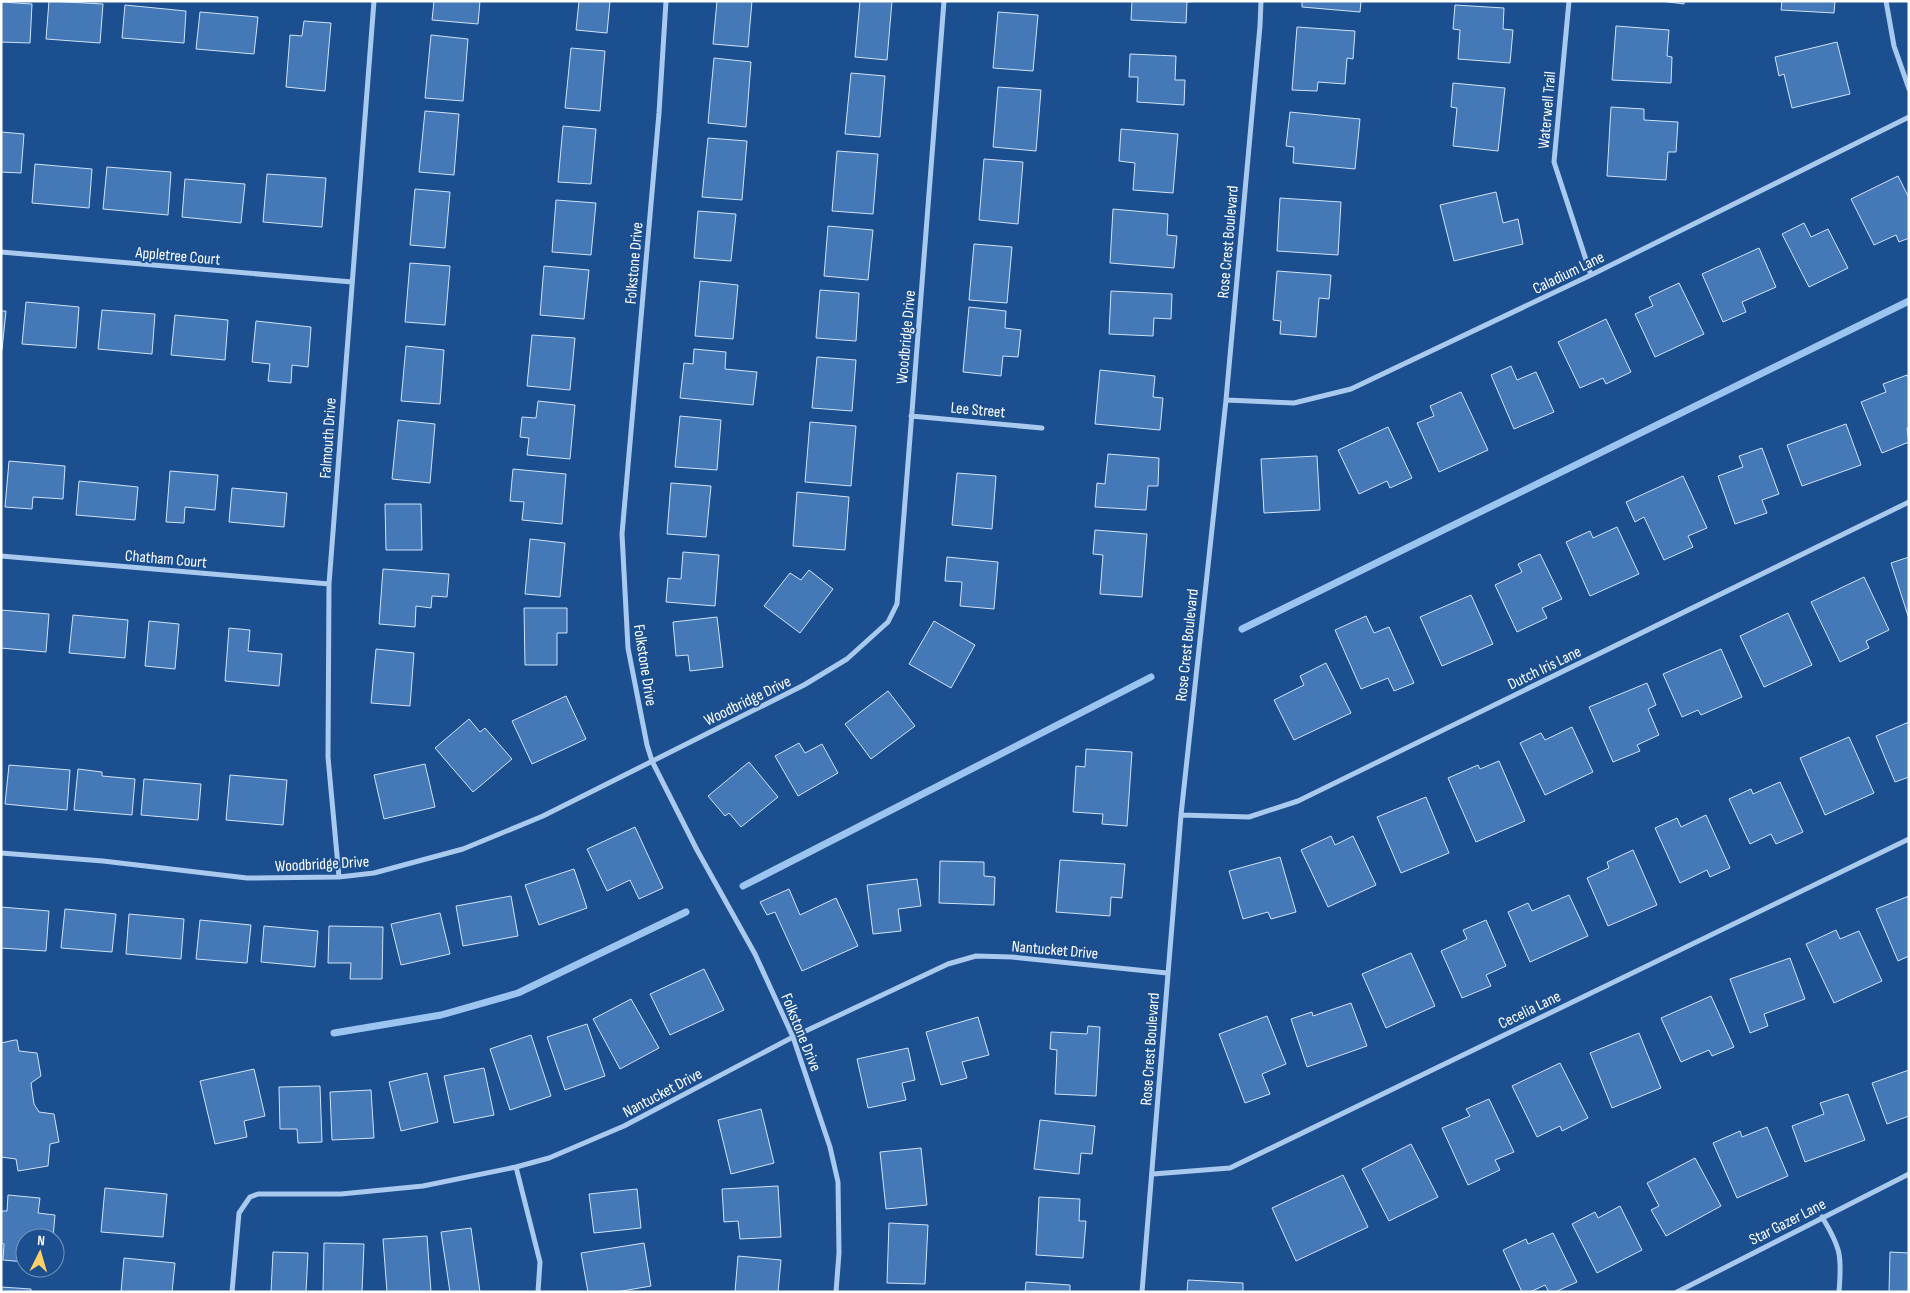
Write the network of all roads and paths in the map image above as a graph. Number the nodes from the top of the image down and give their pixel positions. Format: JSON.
{"nodes":[{"id":1,"x":374,"y":1,"type":"edge"},
{"id":2,"x":666,"y":1,"type":"edge"},
{"id":3,"x":944,"y":1,"type":"edge"},
{"id":4,"x":1261,"y":1,"type":"edge"},
{"id":5,"x":1569,"y":1,"type":"edge"},
{"id":6,"x":1886,"y":1,"type":"edge"},
{"id":7,"x":1909,"y":89,"type":"edge"},
{"id":8,"x":1909,"y":117,"type":"edge"},
{"id":9,"x":1,"y":252,"type":"edge"},
{"id":10,"x":1591,"y":274,"type":"junction"},
{"id":11,"x":352,"y":282,"type":"junction"},
{"id":12,"x":1226,"y":400,"type":"junction"},
{"id":13,"x":911,"y":416,"type":"junction"},
{"id":14,"x":1042,"y":428,"type":"dead end"},
{"id":15,"x":1909,"y":502,"type":"edge"},
{"id":16,"x":1,"y":556,"type":"edge"},
{"id":17,"x":329,"y":584,"type":"junction"},
{"id":18,"x":652,"y":760,"type":"junction"},
{"id":19,"x":1181,"y":815,"type":"junction"},
{"id":20,"x":1909,"y":839,"type":"edge"},
{"id":21,"x":1,"y":853,"type":"edge"},
{"id":22,"x":339,"y":877,"type":"junction"},
{"id":23,"x":1167,"y":973,"type":"junction"},
{"id":24,"x":794,"y":1037,"type":"junction"},
{"id":25,"x":516,"y":1167,"type":"junction"},
{"id":26,"x":1153,"y":1174,"type":"junction"},
{"id":27,"x":1909,"y":1174,"type":"edge"},
{"id":28,"x":1822,"y":1217,"type":"junction"},
{"id":29,"x":232,"y":1292,"type":"edge"},
{"id":30,"x":538,"y":1292,"type":"edge"},
{"id":31,"x":836,"y":1292,"type":"edge"},
{"id":32,"x":1142,"y":1292,"type":"edge"},
{"id":33,"x":1677,"y":1292,"type":"edge"},
{"id":34,"x":1839,"y":1292,"type":"edge"}],
"edges":[{"from":1,"to":11,"type":"street","name":"Falmouth Drive"},
{"from":2,"to":18,"type":"street","name":"Folkstone Drive"},
{"from":3,"to":13,"type":"street","name":"Woodbridge Drive"},
{"from":4,"to":12,"type":"street","name":"Rose Crest Boulevard"},
{"from":5,"to":10,"type":"street","name":"Waterwell Trail"},
{"from":6,"to":7,"type":"street"},
{"from":8,"to":10,"type":"street","name":"Caladium Lane"},
{"from":9,"to":11,"type":"street","name":"Appletree Court"},
{"from":10,"to":12,"type":"street","name":"Caladium Lane"},
{"from":11,"to":17,"type":"street","name":"Falmouth Drive"},
{"from":12,"to":19,"type":"street","name":"Rose Crest Boulevard"},
{"from":13,"to":14,"type":"street","name":"Lee Street"},
{"from":13,"to":18,"type":"street","name":"Woodbridge Drive"},
{"from":15,"to":19,"type":"street","name":"Dutch Iris Lane"},
{"from":16,"to":17,"type":"street","name":"Chatham Court"},
{"from":17,"to":22,"type":"street","name":"Falmouth Drive"},
{"from":18,"to":22,"type":"street","name":"Woodbridge Drive"},
{"from":18,"to":24,"type":"street","name":"Folkstone Drive"},
{"from":19,"to":23,"type":"street","name":"Rose Crest Boulevard"},
{"from":20,"to":26,"type":"street","name":"Cecelia Lane"},
{"from":21,"to":22,"type":"street","name":"Woodbridge Drive"},
{"from":23,"to":24,"type":"street","name":"Nantucket Drive"},
{"from":23,"to":26,"type":"street","name":"Rose Crest Boulevard"},
{"from":24,"to":25,"type":"street","name":"Nantucket Drive"},
{"from":24,"to":31,"type":"street","name":"Folkstone Drive"},
{"from":25,"to":29,"type":"street","name":"Nantucket Drive"},
{"from":25,"to":30,"type":"street"},
{"from":26,"to":32,"type":"street","name":"Rose Crest Boulevard"},
{"from":27,"to":28,"type":"street","name":"Star Gazer Lane"},
{"from":28,"to":33,"type":"street","name":"Star Gazer Lane"},
{"from":28,"to":34,"type":"street"}]}
